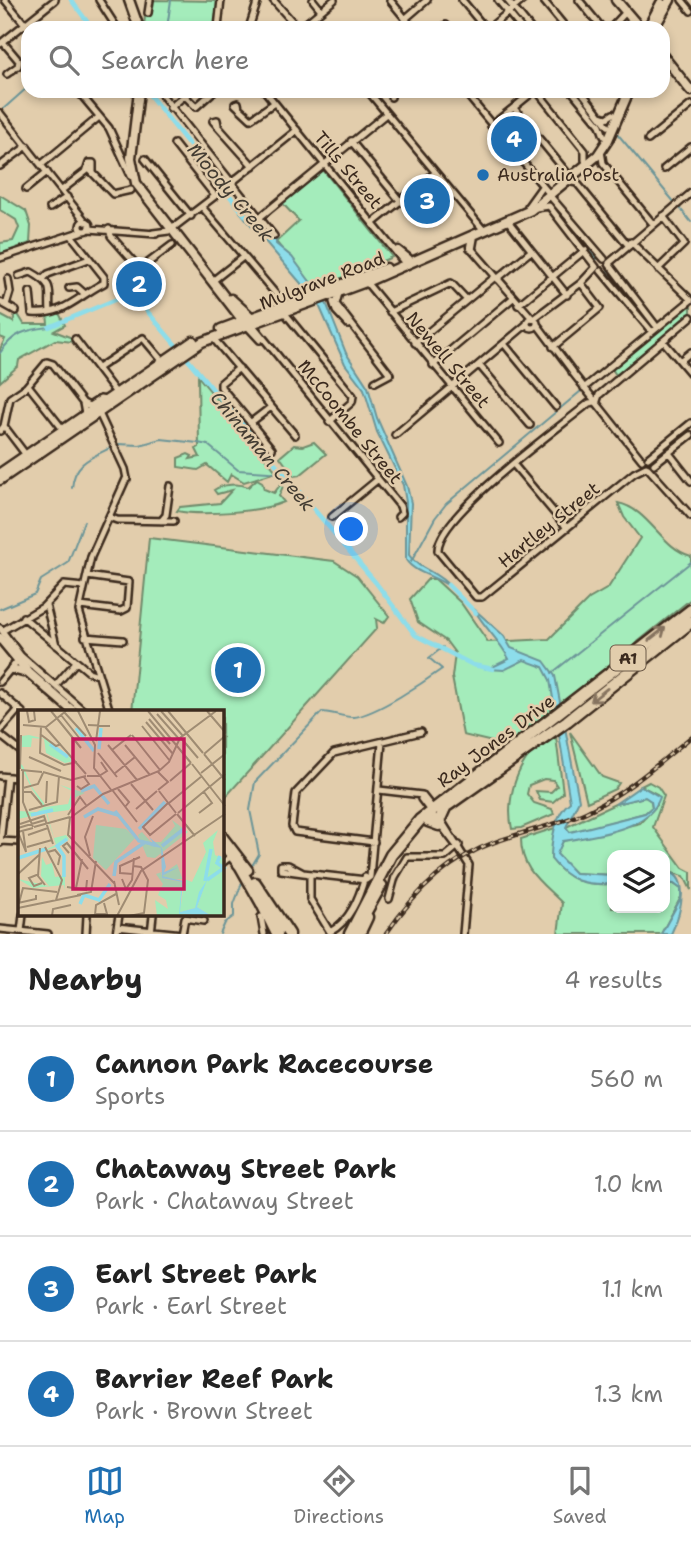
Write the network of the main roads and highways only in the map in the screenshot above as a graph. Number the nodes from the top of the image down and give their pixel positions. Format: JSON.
{"nodes":[{"id":1,"x":127,"y":0,"type":"edge"},
{"id":2,"x":670,"y":0,"type":"edge"},
{"id":3,"x":620,"y":1,"type":"edge"},
{"id":4,"x":660,"y":2,"type":"edge"},
{"id":5,"x":134,"y":21,"type":"edge"},
{"id":6,"x":638,"y":21,"type":"edge"},
{"id":7,"x":638,"y":21,"type":"edge"},
{"id":8,"x":640,"y":21,"type":"edge"},
{"id":9,"x":640,"y":21,"type":"edge"},
{"id":10,"x":670,"y":59,"type":"edge"},
{"id":11,"x":670,"y":65,"type":"edge"},
{"id":12,"x":675,"y":65,"type":"junction"},
{"id":13,"x":681,"y":78,"type":"junction"},
{"id":14,"x":691,"y":84,"type":"edge"},
{"id":15,"x":691,"y":91,"type":"edge"},
{"id":16,"x":140,"y":98,"type":"edge"},
{"id":17,"x":621,"y":98,"type":"edge"},
{"id":18,"x":621,"y":98,"type":"edge"},
{"id":19,"x":591,"y":155,"type":"junction"},
{"id":20,"x":130,"y":159,"type":"junction"},
{"id":21,"x":569,"y":180,"type":"junction"},
{"id":22,"x":529,"y":208,"type":"junction"},
{"id":23,"x":164,"y":220,"type":"junction"},
{"id":24,"x":177,"y":228,"type":"junction"},
{"id":25,"x":468,"y":235,"type":"junction"},
{"id":26,"x":471,"y":247,"type":"road end"},
{"id":27,"x":401,"y":261,"type":"junction"},
{"id":28,"x":365,"y":283,"type":"junction"},
{"id":29,"x":285,"y":309,"type":"junction"},
{"id":30,"x":236,"y":312,"type":"junction"},
{"id":31,"x":248,"y":322,"type":"junction"},
{"id":32,"x":218,"y":334,"type":"junction"},
{"id":33,"x":164,"y":360,"type":"junction"},
{"id":34,"x":100,"y":412,"type":"junction"},
{"id":35,"x":64,"y":432,"type":"junction"},
{"id":36,"x":0,"y":473,"type":"edge"},
{"id":37,"x":0,"y":480,"type":"edge"},
{"id":38,"x":691,"y":610,"type":"edge"},
{"id":39,"x":691,"y":622,"type":"edge"},
{"id":40,"x":1,"y":632,"type":"edge"},
{"id":41,"x":0,"y":645,"type":"edge"},
{"id":42,"x":16,"y":666,"type":"junction"},
{"id":43,"x":66,"y":710,"type":"edge"},
{"id":44,"x":71,"y":710,"type":"edge"},
{"id":45,"x":432,"y":811,"type":"junction"},
{"id":46,"x":224,"y":839,"type":"edge"},
{"id":47,"x":224,"y":846,"type":"edge"},
{"id":48,"x":234,"y":853,"type":"junction"},
{"id":49,"x":248,"y":874,"type":"junction"},
{"id":50,"x":261,"y":904,"type":"joint"},
{"id":51,"x":353,"y":932,"type":"edge"},
{"id":52,"x":277,"y":934,"type":"edge"},
{"id":53,"x":289,"y":934,"type":"edge"}],
"edges":[{"from":1,"to":5,"type":"main road"},
{"from":2,"to":8,"type":"main road"},
{"from":3,"to":6,"type":"main road"},
{"from":3,"to":7,"type":"main road"},
{"from":4,"to":9,"type":"main road"},
{"from":10,"to":12,"type":"main road"},
{"from":11,"to":13,"type":"main road"},
{"from":12,"to":13,"type":"main road"},
{"from":12,"to":14,"type":"main road"},
{"from":13,"to":15,"type":"main road"},
{"from":16,"to":20,"type":"main road"},
{"from":17,"to":19,"type":"main road","name":"Mulgrave Road"},
{"from":18,"to":19,"type":"main road","name":"Mulgrave Road"},
{"from":19,"to":21,"type":"main road","name":"Mulgrave Road"},
{"from":19,"to":21,"type":"main road","name":"Mulgrave Road"},
{"from":20,"to":23,"type":"main road","name":"McCoombe Street"},
{"from":20,"to":23,"type":"main road","name":"McCoombe Street"},
{"from":21,"to":22,"type":"main road","name":"Mulgrave Road"},
{"from":22,"to":25,"type":"main road","name":"Mulgrave Road"},
{"from":22,"to":25,"type":"main road","name":"Mulgrave Road"},
{"from":23,"to":24,"type":"main road","name":"McCoombe Street"},
{"from":24,"to":30,"type":"main road","name":"McCoombe Street"},
{"from":24,"to":31,"type":"main road","name":"McCoombe Street"},
{"from":25,"to":26,"type":"main road"},
{"from":25,"to":27,"type":"main road","name":"Mulgrave Road"},
{"from":27,"to":28,"type":"main road","name":"Mulgrave Road"},
{"from":27,"to":28,"type":"main road","name":"Mulgrave Road"},
{"from":28,"to":29,"type":"main road","name":"Mulgrave Road"},
{"from":28,"to":29,"type":"main road","name":"Mulgrave Road"},
{"from":29,"to":31,"type":"main road","name":"Mulgrave Road"},
{"from":30,"to":31,"type":"main road","name":"McCoombe Street"},
{"from":30,"to":32,"type":"main road"},
{"from":31,"to":32,"type":"main road","name":"Mulgrave Road"},
{"from":32,"to":33,"type":"main road","name":"Mulgrave Road"},
{"from":33,"to":34,"type":"main road","name":"Mulgrave Road"},
{"from":33,"to":34,"type":"main road","name":"Mulgrave Road"},
{"from":34,"to":35,"type":"main road","name":"Mulgrave Road"},
{"from":35,"to":36,"type":"main road","name":"Mulgrave Road"},
{"from":35,"to":37,"type":"main road","name":"Mulgrave Road"},
{"from":45,"to":38,"type":"highway","name":"Ray Jones Drive","number":"A1","one_way":true},
{"from":39,"to":45,"type":"highway","name":"Ray Jones Drive","number":"A1","one_way":true},
{"from":40,"to":42,"type":"main road"},
{"from":41,"to":42,"type":"main road"},
{"from":42,"to":43,"type":"main road"},
{"from":42,"to":44,"type":"main road"},
{"from":45,"to":51,"type":"highway","name":"Ray Jones Drive","number":"A1"},
{"from":45,"to":51,"type":"highway","name":"Ray Jones Drive","number":"A1"},
{"from":46,"to":48,"type":"main road"},
{"from":47,"to":48,"type":"main road"},
{"from":48,"to":49,"type":"main road"},
{"from":49,"to":50,"type":"main road"},
{"from":49,"to":52,"type":"highway"},
{"from":49,"to":53,"type":"highway"},
{"from":50,"to":52,"type":"highway"}]}
